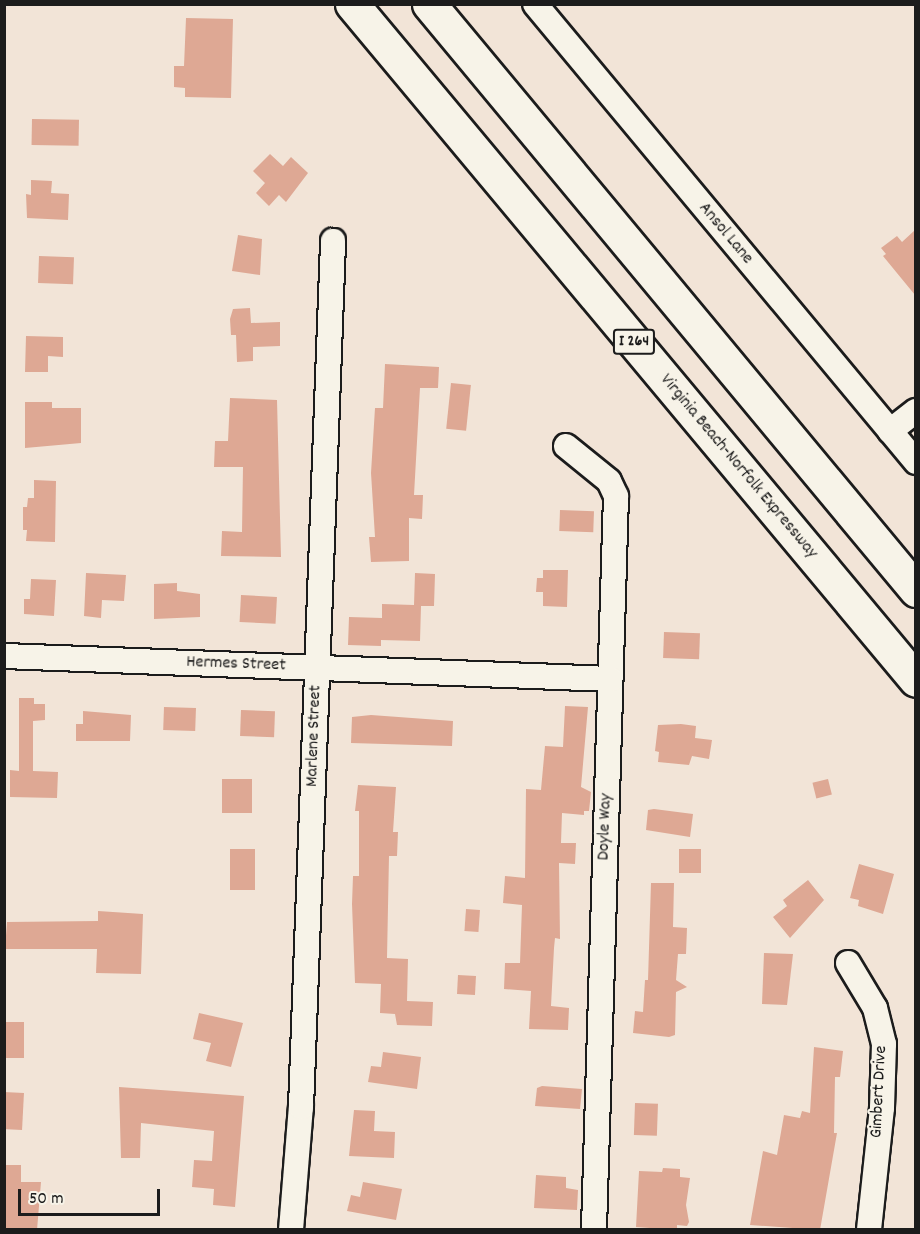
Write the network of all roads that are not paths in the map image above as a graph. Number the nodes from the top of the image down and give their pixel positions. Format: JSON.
{"nodes":[{"id":1,"x":352,"y":4,"type":"edge"},
{"id":2,"x":429,"y":4,"type":"edge"},
{"id":3,"x":535,"y":4,"type":"edge"},
{"id":4,"x":333,"y":242,"type":"dead end"},
{"id":5,"x":915,"y":411,"type":"edge"},
{"id":6,"x":890,"y":431,"type":"junction"},
{"id":7,"x":566,"y":446,"type":"dead end"},
{"id":8,"x":915,"y":462,"type":"edge"},
{"id":9,"x":915,"y":590,"type":"edge"},
{"id":10,"x":4,"y":656,"type":"edge"},
{"id":11,"x":317,"y":668,"type":"junction"},
{"id":12,"x":610,"y":679,"type":"junction"},
{"id":13,"x":915,"y":681,"type":"edge"},
{"id":14,"x":848,"y":963,"type":"dead end"},
{"id":15,"x":291,"y":1230,"type":"edge"},
{"id":16,"x":594,"y":1230,"type":"edge"},
{"id":17,"x":869,"y":1230,"type":"edge"}],
"edges":[{"from":1,"to":13,"type":"highway","name":"Virginia Beach-Norfolk Expressway","number":"I 264"},
{"from":2,"to":9,"type":"highway"},
{"from":3,"to":6,"type":"street","name":"Ansol Lane"},
{"from":4,"to":11,"type":"street","name":"Marlene Street"},
{"from":5,"to":6,"type":"street"},
{"from":6,"to":8,"type":"street","name":"Ansol Lane"},
{"from":7,"to":12,"type":"street","name":"Doyle Way"},
{"from":10,"to":11,"type":"street","name":"Hermes Street"},
{"from":11,"to":12,"type":"street","name":"Hermes Street"},
{"from":11,"to":15,"type":"street","name":"Marlene Street"},
{"from":12,"to":16,"type":"street","name":"Doyle Way"},
{"from":14,"to":17,"type":"street","name":"Gimbert Drive"}]}
